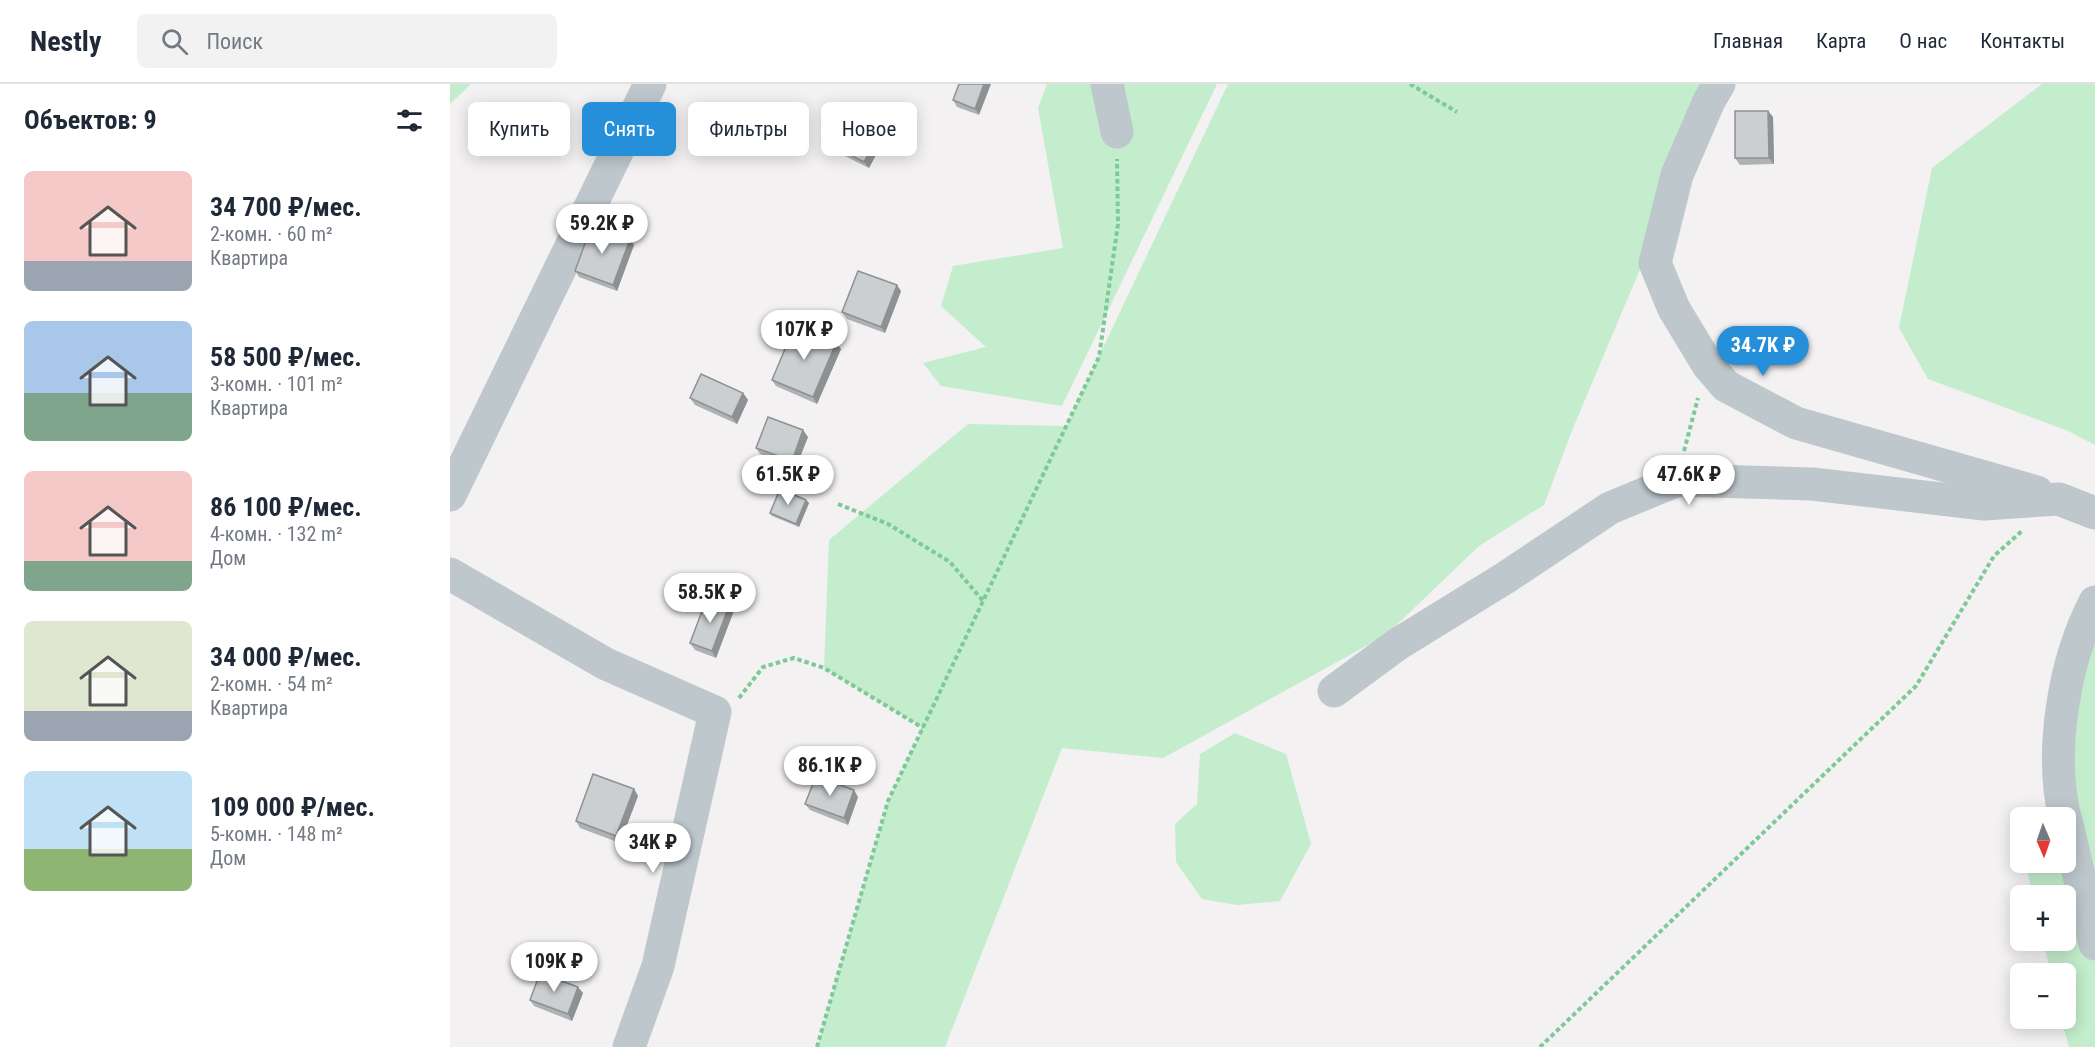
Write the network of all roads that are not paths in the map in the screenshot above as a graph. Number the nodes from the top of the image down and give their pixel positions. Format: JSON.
{"nodes":[{"id":1,"x":650,"y":84,"type":"edge"},
{"id":2,"x":1107,"y":84,"type":"edge"},
{"id":3,"x":1719,"y":84,"type":"edge"},
{"id":4,"x":1117,"y":132,"type":"road end"},
{"id":5,"x":450,"y":495,"type":"edge"},
{"id":6,"x":2059,"y":499,"type":"junction"},
{"id":7,"x":2095,"y":513,"type":"edge"},
{"id":8,"x":450,"y":574,"type":"edge"},
{"id":9,"x":2095,"y":602,"type":"edge"},
{"id":10,"x":1334,"y":691,"type":"dead end"},
{"id":11,"x":2063,"y":807,"type":"edge"},
{"id":12,"x":2076,"y":865,"type":"edge"},
{"id":13,"x":2095,"y":944,"type":"edge"},
{"id":14,"x":629,"y":1047,"type":"edge"}],
"edges":[{"from":1,"to":5,"type":"street"},
{"from":2,"to":4,"type":"street"},
{"from":3,"to":6,"type":"street"},
{"from":6,"to":7,"type":"street"},
{"from":6,"to":10,"type":"street"},
{"from":8,"to":14,"type":"street"},
{"from":9,"to":11,"type":"street"},
{"from":12,"to":13,"type":"street"}]}
